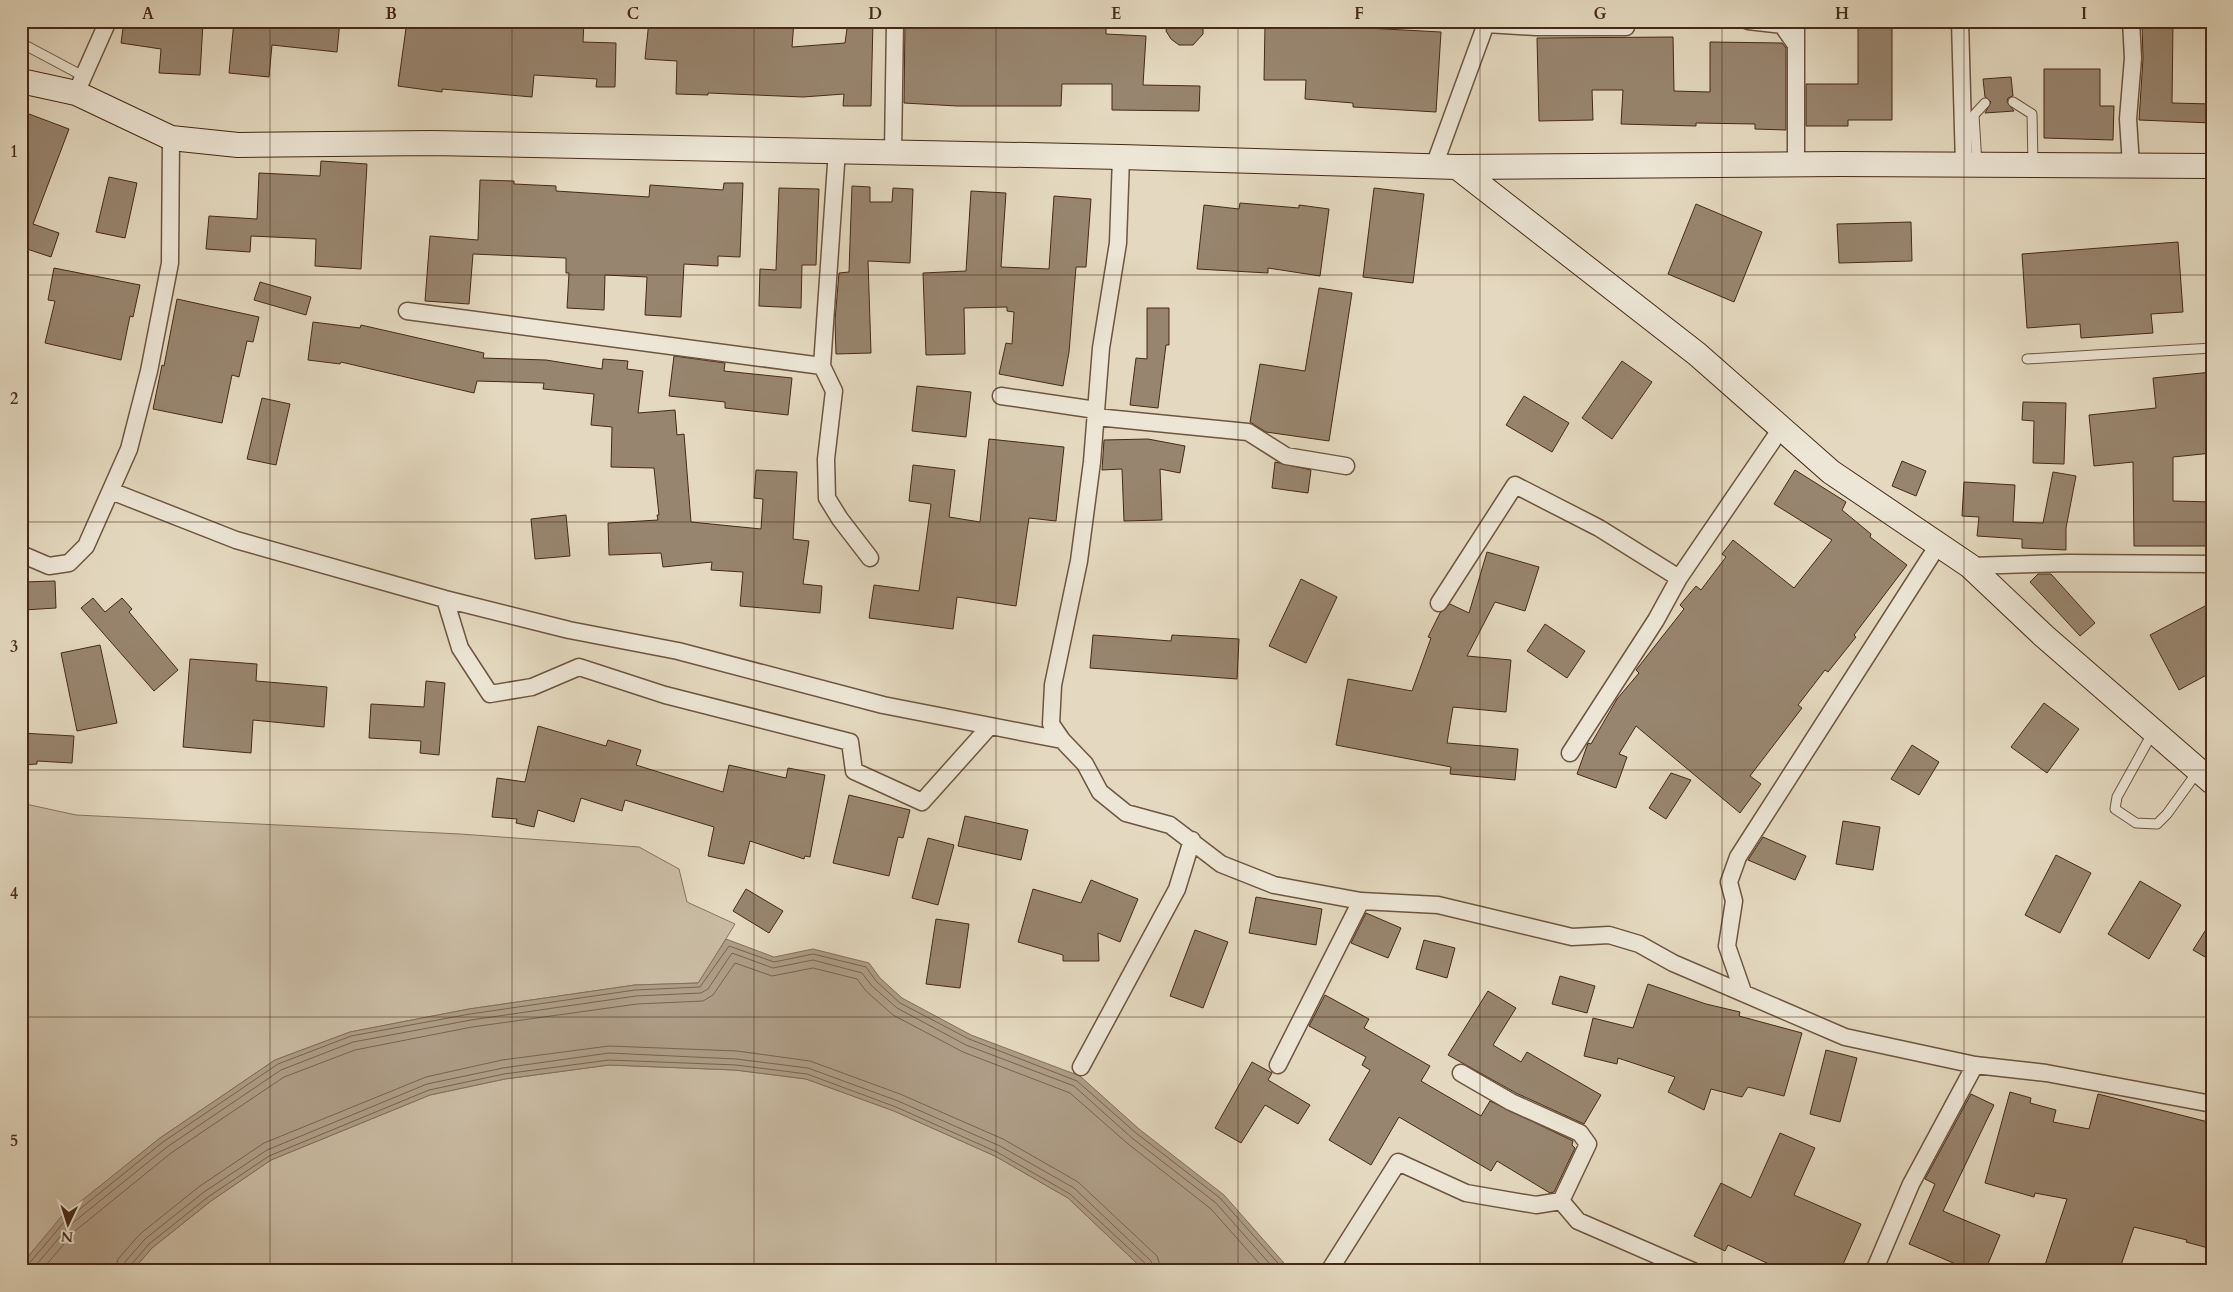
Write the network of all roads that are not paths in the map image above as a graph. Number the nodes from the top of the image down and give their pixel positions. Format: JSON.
{"nodes":[{"id":1,"x":108,"y":21,"type":"edge"},
{"id":2,"x":894,"y":21,"type":"edge"},
{"id":3,"x":1748,"y":21,"type":"edge"},
{"id":4,"x":1796,"y":21,"type":"edge"},
{"id":5,"x":1960,"y":21,"type":"edge"},
{"id":6,"x":2131,"y":21,"type":"edge"},
{"id":7,"x":1486,"y":23,"type":"edge"},
{"id":8,"x":1626,"y":27,"type":"dead end"},
{"id":9,"x":21,"y":43,"type":"edge"},
{"id":10,"x":1796,"y":45,"type":"junction"},
{"id":11,"x":21,"y":81,"type":"edge"},
{"id":12,"x":79,"y":84,"type":"junction"},
{"id":13,"x":2013,"y":102,"type":"dead end"},
{"id":14,"x":1985,"y":103,"type":"dead end"},
{"id":15,"x":171,"y":138,"type":"junction"},
{"id":16,"x":837,"y":150,"type":"junction"},
{"id":17,"x":892,"y":152,"type":"junction"},
{"id":18,"x":1120,"y":157,"type":"junction"},
{"id":19,"x":1796,"y":164,"type":"junction"},
{"id":20,"x":1970,"y":165,"type":"junction"},
{"id":21,"x":2131,"y":165,"type":"junction"},
{"id":22,"x":1446,"y":166,"type":"junction"},
{"id":23,"x":2033,"y":166,"type":"junction"},
{"id":24,"x":2212,"y":166,"type":"edge"},
{"id":25,"x":407,"y":311,"type":"dead end"},
{"id":26,"x":2212,"y":348,"type":"edge"},
{"id":27,"x":2027,"y":359,"type":"dead end"},
{"id":28,"x":822,"y":366,"type":"junction"},
{"id":29,"x":1001,"y":396,"type":"dead end"},
{"id":30,"x":1096,"y":413,"type":"junction"},
{"id":31,"x":1782,"y":427,"type":"junction"},
{"id":32,"x":1346,"y":466,"type":"dead end"},
{"id":33,"x":111,"y":491,"type":"junction"},
{"id":34,"x":1938,"y":544,"type":"junction"},
{"id":35,"x":21,"y":554,"type":"edge"},
{"id":36,"x":870,"y":558,"type":"dead end"},
{"id":37,"x":2212,"y":564,"type":"edge"},
{"id":38,"x":1970,"y":566,"type":"junction"},
{"id":39,"x":1679,"y":578,"type":"junction"},
{"id":40,"x":445,"y":599,"type":"junction"},
{"id":41,"x":1440,"y":602,"type":"dead end"},
{"id":42,"x":990,"y":726,"type":"junction"},
{"id":43,"x":2153,"y":732,"type":"junction"},
{"id":44,"x":1062,"y":740,"type":"junction"},
{"id":45,"x":1570,"y":752,"type":"dead end"},
{"id":46,"x":2205,"y":776,"type":"edge"},
{"id":47,"x":1192,"y":840,"type":"junction"},
{"id":48,"x":1361,"y":901,"type":"junction"},
{"id":49,"x":1743,"y":992,"type":"junction"},
{"id":50,"x":1278,"y":1065,"type":"dead end"},
{"id":51,"x":1975,"y":1065,"type":"junction"},
{"id":52,"x":1081,"y":1066,"type":"dead end"},
{"id":53,"x":1461,"y":1073,"type":"dead end"},
{"id":54,"x":2212,"y":1104,"type":"edge"},
{"id":55,"x":1561,"y":1201,"type":"junction"},
{"id":56,"x":1329,"y":1271,"type":"edge"},
{"id":57,"x":1693,"y":1271,"type":"edge"},
{"id":58,"x":1874,"y":1271,"type":"edge"}],
"edges":[{"from":1,"to":12,"type":"street"},
{"from":2,"to":17,"type":"street"},
{"from":3,"to":10,"type":"street"},
{"from":4,"to":10,"type":"street"},
{"from":5,"to":20,"type":"street"},
{"from":6,"to":21,"type":"street"},
{"from":7,"to":8,"type":"street"},
{"from":7,"to":22,"type":"street"},
{"from":9,"to":12,"type":"lane"},
{"from":10,"to":19,"type":"street"},
{"from":11,"to":12,"type":"street"},
{"from":12,"to":15,"type":"street"},
{"from":13,"to":23,"type":"lane"},
{"from":14,"to":20,"type":"lane"},
{"from":15,"to":16,"type":"street"},
{"from":15,"to":33,"type":"street"},
{"from":16,"to":17,"type":"street"},
{"from":16,"to":28,"type":"street"},
{"from":17,"to":18,"type":"street"},
{"from":18,"to":22,"type":"street"},
{"from":18,"to":30,"type":"street"},
{"from":19,"to":20,"type":"street"},
{"from":19,"to":22,"type":"street"},
{"from":20,"to":23,"type":"street"},
{"from":21,"to":23,"type":"street"},
{"from":21,"to":24,"type":"street"},
{"from":22,"to":31,"type":"street"},
{"from":25,"to":28,"type":"street"},
{"from":26,"to":27,"type":"lane"},
{"from":28,"to":36,"type":"street"},
{"from":29,"to":30,"type":"street"},
{"from":30,"to":32,"type":"street"},
{"from":30,"to":44,"type":"street"},
{"from":31,"to":34,"type":"street"},
{"from":31,"to":39,"type":"street"},
{"from":33,"to":35,"type":"street"},
{"from":33,"to":40,"type":"street"},
{"from":34,"to":38,"type":"street"},
{"from":34,"to":49,"type":"street"},
{"from":37,"to":38,"type":"street"},
{"from":38,"to":43,"type":"street"},
{"from":39,"to":41,"type":"street"},
{"from":39,"to":45,"type":"street"},
{"from":40,"to":42,"type":"street"},
{"from":40,"to":42,"type":"street"},
{"from":42,"to":44,"type":"street"},
{"from":43,"to":46,"type":"street"},
{"from":43,"to":46,"type":"lane"},
{"from":44,"to":47,"type":"street"},
{"from":47,"to":48,"type":"street"},
{"from":47,"to":52,"type":"street"},
{"from":48,"to":49,"type":"street"},
{"from":48,"to":50,"type":"street"},
{"from":49,"to":51,"type":"street"},
{"from":51,"to":54,"type":"street"},
{"from":51,"to":58,"type":"street"},
{"from":53,"to":55,"type":"street"},
{"from":55,"to":56,"type":"street"},
{"from":55,"to":57,"type":"street"}]}
